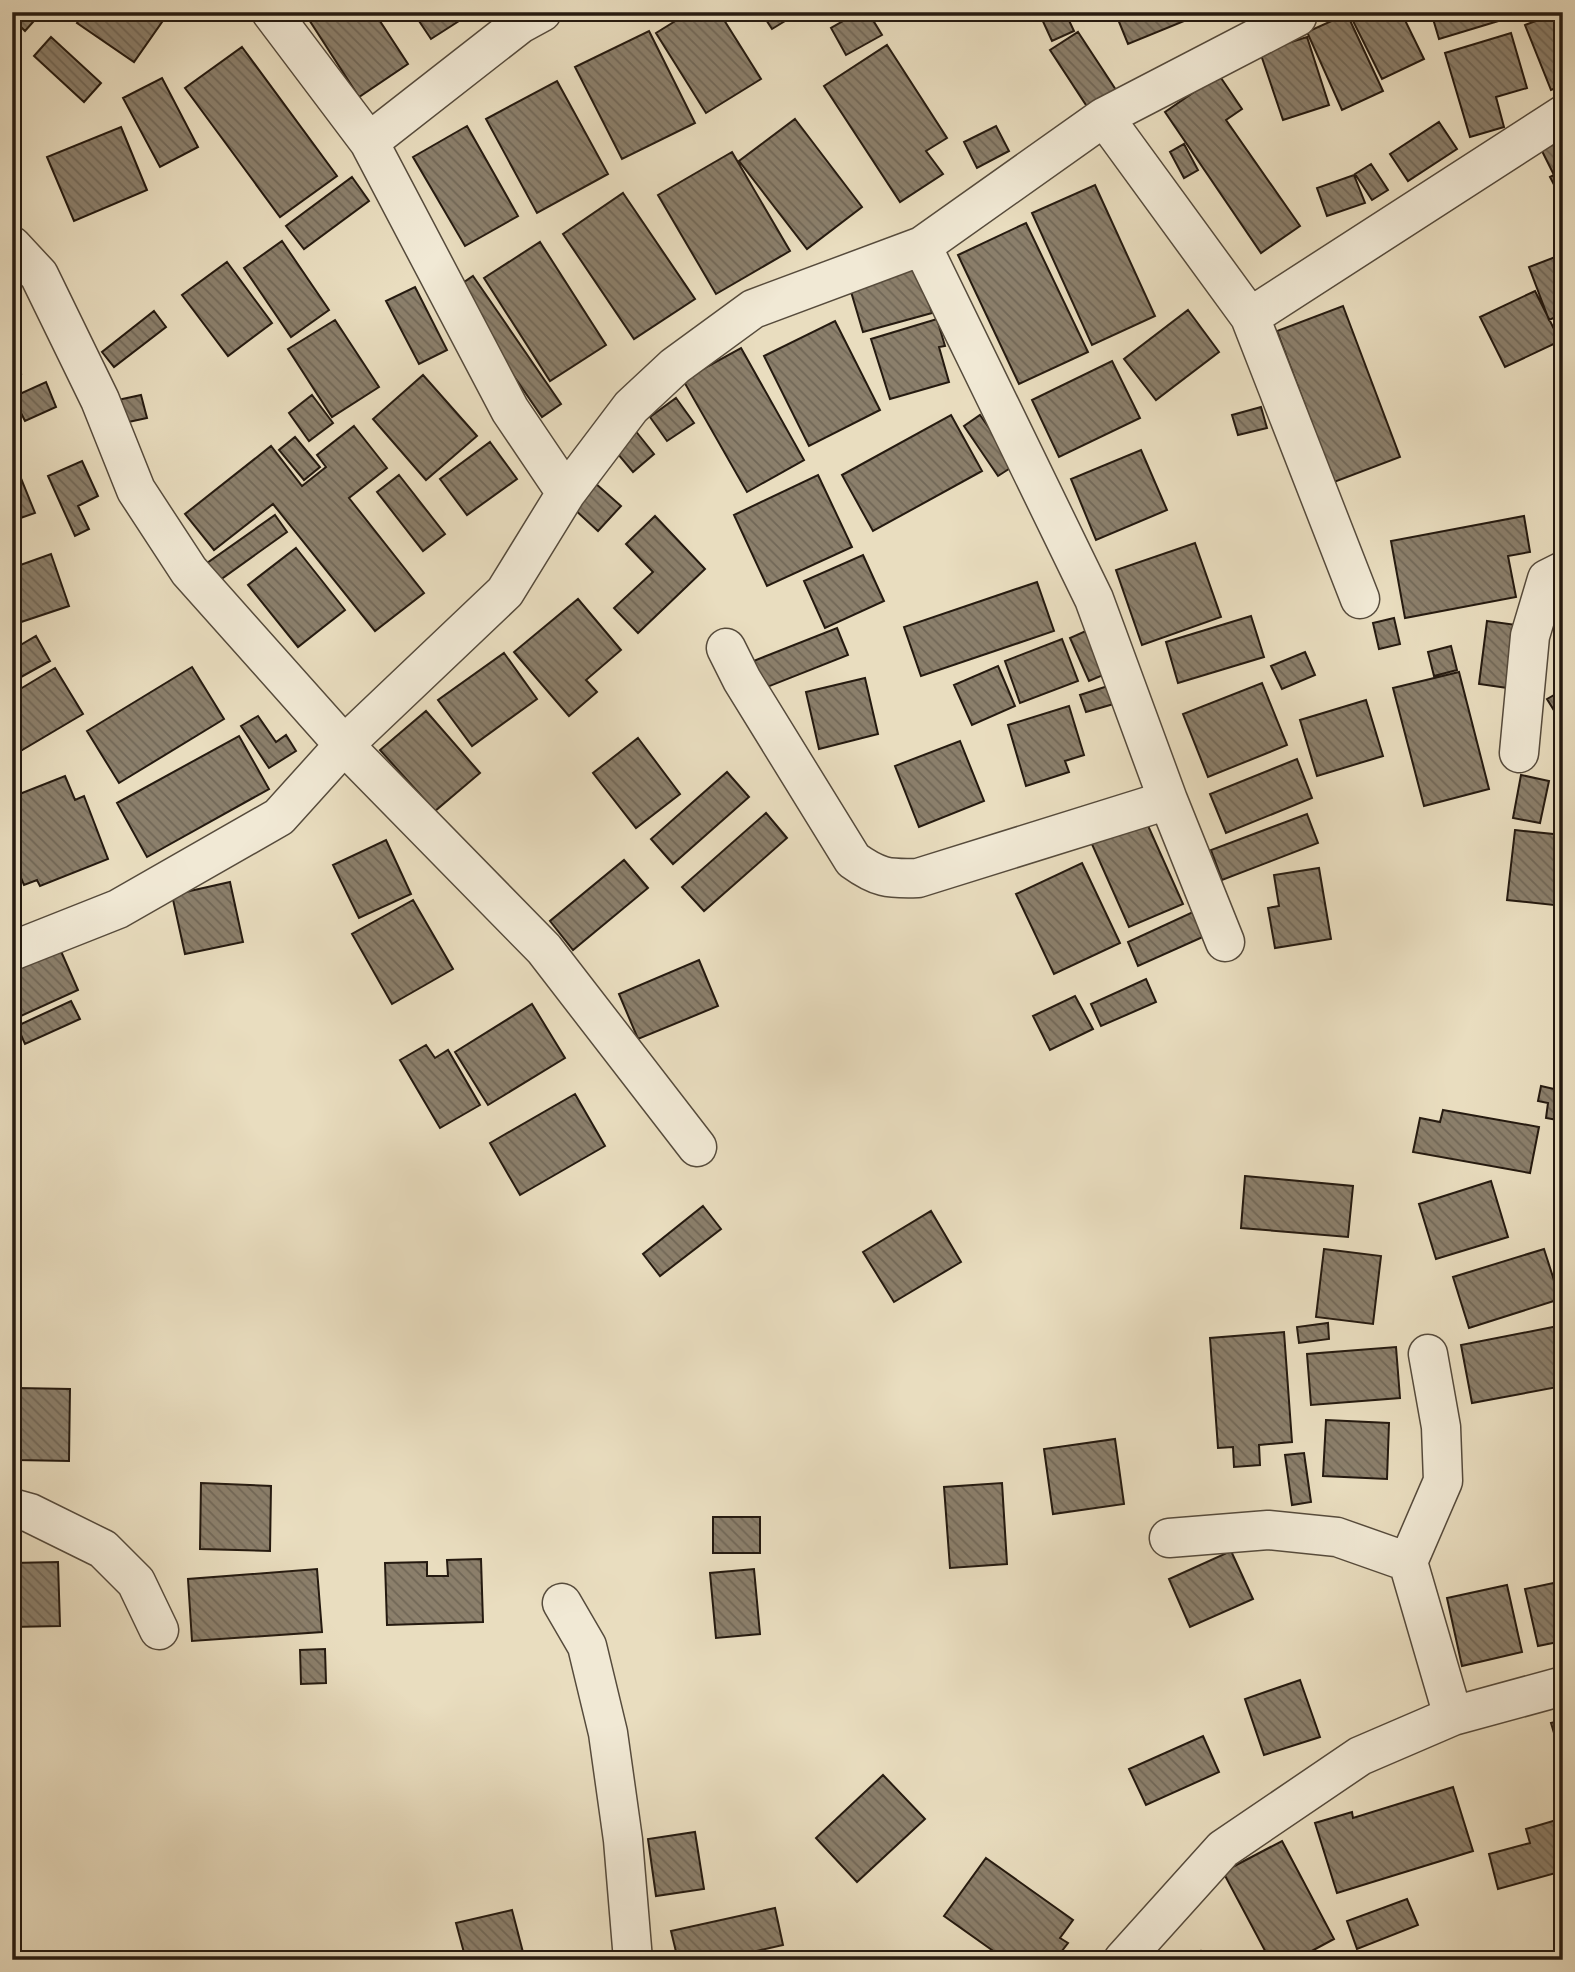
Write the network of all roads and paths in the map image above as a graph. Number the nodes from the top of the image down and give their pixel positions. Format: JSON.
{"nodes":[{"id":1,"x":271,"y":12,"type":"edge"},
{"id":2,"x":542,"y":12,"type":"edge"},
{"id":3,"x":1297,"y":17,"type":"dead end"},
{"id":4,"x":1563,"y":115,"type":"edge"},
{"id":5,"x":1104,"y":117,"type":"junction"},
{"id":6,"x":369,"y":142,"type":"junction"},
{"id":7,"x":12,"y":246,"type":"edge"},
{"id":8,"x":922,"y":246,"type":"junction"},
{"id":9,"x":1250,"y":317,"type":"junction"},
{"id":10,"x":566,"y":493,"type":"junction"},
{"id":11,"x":1563,"y":571,"type":"edge"},
{"id":12,"x":1360,"y":599,"type":"dead end"},
{"id":13,"x":726,"y":648,"type":"dead end"},
{"id":14,"x":344,"y":745,"type":"junction"},
{"id":15,"x":1519,"y":753,"type":"dead end"},
{"id":16,"x":1168,"y":800,"type":"junction"},
{"id":17,"x":1225,"y":942,"type":"dead end"},
{"id":18,"x":12,"y":951,"type":"edge"},
{"id":19,"x":697,"y":1147,"type":"dead end"},
{"id":20,"x":1428,"y":1354,"type":"dead end"},
{"id":21,"x":12,"y":1508,"type":"edge"},
{"id":22,"x":1169,"y":1538,"type":"dead end"},
{"id":23,"x":1409,"y":1562,"type":"junction"},
{"id":24,"x":562,"y":1603,"type":"dead end"},
{"id":25,"x":159,"y":1630,"type":"dead end"},
{"id":26,"x":1563,"y":1686,"type":"edge"},
{"id":27,"x":1453,"y":1716,"type":"junction"},
{"id":28,"x":633,"y":1960,"type":"edge"},
{"id":29,"x":1123,"y":1960,"type":"edge"}],
"edges":[{"from":1,"to":6,"type":"street"},
{"from":2,"to":6,"type":"street"},
{"from":3,"to":5,"type":"street"},
{"from":4,"to":9,"type":"street"},
{"from":5,"to":8,"type":"street"},
{"from":5,"to":9,"type":"street"},
{"from":6,"to":10,"type":"street"},
{"from":7,"to":14,"type":"street"},
{"from":8,"to":10,"type":"street"},
{"from":8,"to":16,"type":"street"},
{"from":9,"to":12,"type":"street"},
{"from":10,"to":14,"type":"street"},
{"from":11,"to":15,"type":"street"},
{"from":13,"to":16,"type":"street"},
{"from":14,"to":18,"type":"street"},
{"from":14,"to":19,"type":"street"},
{"from":16,"to":17,"type":"street"},
{"from":20,"to":23,"type":"street"},
{"from":21,"to":25,"type":"street"},
{"from":22,"to":23,"type":"street"},
{"from":23,"to":27,"type":"street"},
{"from":24,"to":28,"type":"street"},
{"from":26,"to":27,"type":"street"},
{"from":27,"to":29,"type":"street"}]}
